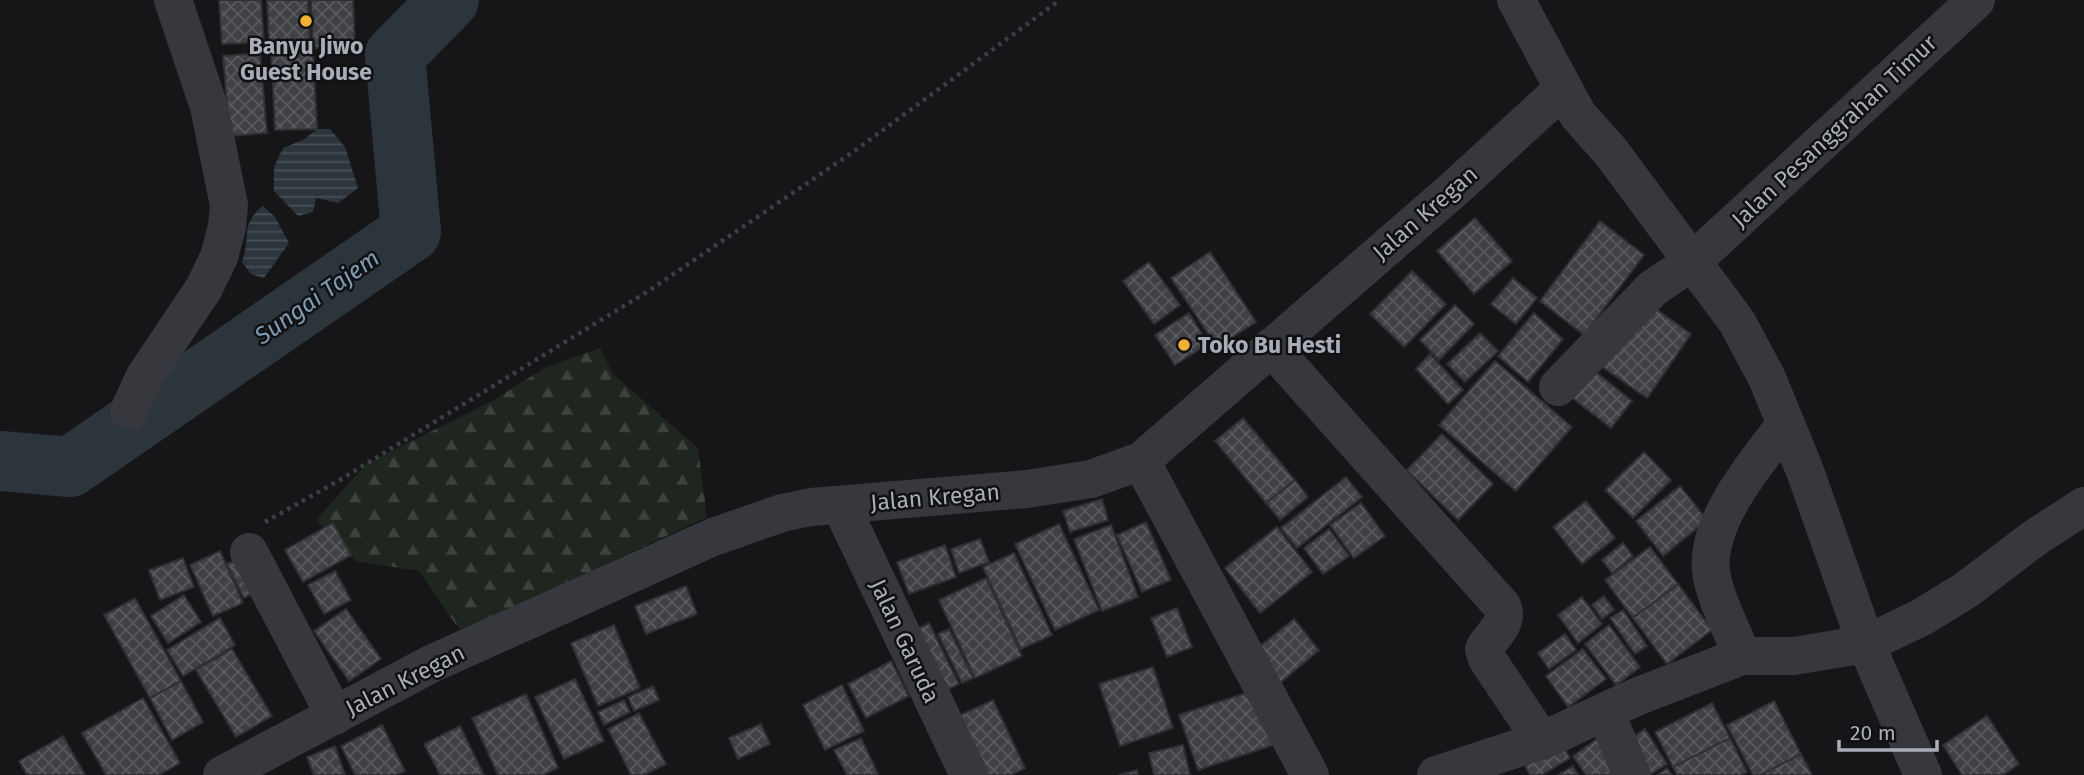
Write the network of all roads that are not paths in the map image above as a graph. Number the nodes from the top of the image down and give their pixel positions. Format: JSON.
{"nodes":[{"id":1,"x":173,"y":0,"type":"edge"},
{"id":2,"x":1516,"y":0,"type":"edge"},
{"id":3,"x":1976,"y":0,"type":"edge"},
{"id":4,"x":1563,"y":89,"type":"junction"},
{"id":5,"x":1692,"y":262,"type":"junction"},
{"id":6,"x":1271,"y":346,"type":"junction"},
{"id":7,"x":1558,"y":387,"type":"dead end"},
{"id":8,"x":129,"y":411,"type":"dead end"},
{"id":9,"x":1786,"y":424,"type":"junction"},
{"id":10,"x":1141,"y":461,"type":"junction"},
{"id":11,"x":841,"y":506,"type":"junction"},
{"id":12,"x":2084,"y":506,"type":"edge"},
{"id":13,"x":248,"y":552,"type":"road end"},
{"id":14,"x":1866,"y":644,"type":"junction"},
{"id":15,"x":1742,"y":656,"type":"junction"},
{"id":16,"x":1605,"y":712,"type":"junction"},
{"id":17,"x":335,"y":716,"type":"junction"},
{"id":18,"x":1542,"y":741,"type":"junction"},
{"id":19,"x":222,"y":775,"type":"edge"},
{"id":20,"x":969,"y":775,"type":"edge"},
{"id":21,"x":1310,"y":775,"type":"edge"},
{"id":22,"x":1436,"y":775,"type":"edge"},
{"id":23,"x":1632,"y":775,"type":"edge"},
{"id":24,"x":1923,"y":775,"type":"edge"}],
"edges":[{"from":1,"to":8,"type":"street"},
{"from":2,"to":4,"type":"street"},
{"from":3,"to":5,"type":"street","name":"Jalan Pesanggrahan Timur"},
{"from":4,"to":5,"type":"street"},
{"from":4,"to":6,"type":"street","name":"Jalan Kregan"},
{"from":5,"to":7,"type":"street","name":"Jalan Pesanggrahan Timur"},
{"from":5,"to":9,"type":"street"},
{"from":6,"to":10,"type":"street","name":"Jalan Kregan"},
{"from":6,"to":18,"type":"street"},
{"from":9,"to":14,"type":"street"},
{"from":9,"to":15,"type":"street"},
{"from":10,"to":11,"type":"street","name":"Jalan Kregan"},
{"from":10,"to":21,"type":"street"},
{"from":11,"to":17,"type":"street","name":"Jalan Kregan"},
{"from":11,"to":20,"type":"street","name":"Jalan Garuda"},
{"from":12,"to":14,"type":"street"},
{"from":13,"to":17,"type":"street"},
{"from":14,"to":15,"type":"street"},
{"from":14,"to":24,"type":"street"},
{"from":15,"to":16,"type":"street"},
{"from":16,"to":18,"type":"street"},
{"from":16,"to":23,"type":"street"},
{"from":17,"to":19,"type":"street","name":"Jalan Kregan"},
{"from":18,"to":22,"type":"street"}]}
